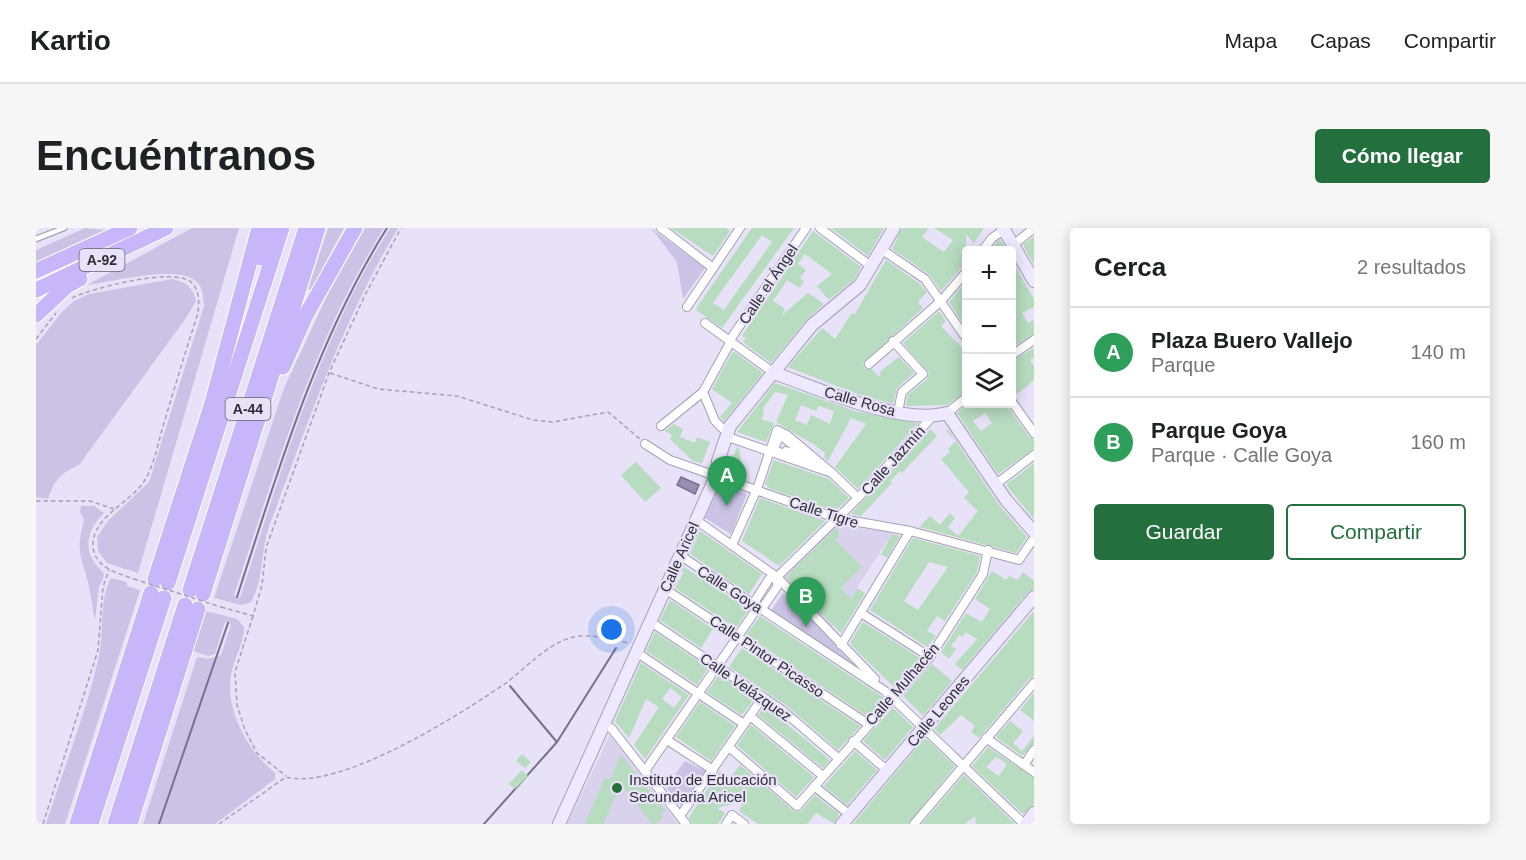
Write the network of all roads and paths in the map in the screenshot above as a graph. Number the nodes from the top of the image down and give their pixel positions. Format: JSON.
{"nodes":[{"id":1,"x":64,"y":228,"type":"edge"},
{"id":2,"x":130,"y":228,"type":"edge"},
{"id":3,"x":166,"y":228,"type":"edge"},
{"id":4,"x":259,"y":228,"type":"edge"},
{"id":5,"x":270,"y":228,"type":"edge"},
{"id":6,"x":282,"y":228,"type":"edge"},
{"id":7,"x":306,"y":228,"type":"edge"},
{"id":8,"x":318,"y":228,"type":"edge"},
{"id":9,"x":355,"y":228,"type":"edge"},
{"id":10,"x":401,"y":228,"type":"edge"},
{"id":11,"x":661,"y":228,"type":"edge"},
{"id":12,"x":740,"y":228,"type":"edge"},
{"id":13,"x":806,"y":228,"type":"edge"},
{"id":14,"x":820,"y":228,"type":"edge"},
{"id":15,"x":894,"y":228,"type":"edge"},
{"id":16,"x":1034,"y":228,"type":"edge"},
{"id":17,"x":1004,"y":229,"type":"edge"},
{"id":18,"x":53,"y":230,"type":"edge"},
{"id":19,"x":36,"y":239,"type":"edge"},
{"id":20,"x":1013,"y":245,"type":"junction"},
{"id":21,"x":985,"y":246,"type":"edge"},
{"id":22,"x":881,"y":249,"type":"junction"},
{"id":23,"x":110,"y":256,"type":"junction"},
{"id":24,"x":872,"y":267,"type":"junction"},
{"id":25,"x":713,"y":268,"type":"junction"},
{"id":26,"x":36,"y":272,"type":"edge"},
{"id":27,"x":962,"y":277,"type":"edge"},
{"id":28,"x":1034,"y":281,"type":"edge"},
{"id":29,"x":36,"y":290,"type":"edge"},
{"id":30,"x":941,"y":301,"type":"junction"},
{"id":31,"x":67,"y":302,"type":"dead end"},
{"id":32,"x":61,"y":306,"type":"dead end"},
{"id":33,"x":687,"y":306,"type":"dead end"},
{"id":34,"x":36,"y":315,"type":"edge"},
{"id":35,"x":705,"y":323,"type":"dead end"},
{"id":36,"x":962,"y":332,"type":"edge"},
{"id":37,"x":36,"y":339,"type":"edge"},
{"id":38,"x":1034,"y":340,"type":"edge"},
{"id":39,"x":893,"y":341,"type":"junction"},
{"id":40,"x":730,"y":342,"type":"junction"},
{"id":41,"x":1013,"y":354,"type":"edge"},
{"id":42,"x":869,"y":364,"type":"dead end"},
{"id":43,"x":329,"y":373,"type":"junction"},
{"id":44,"x":774,"y":373,"type":"junction"},
{"id":45,"x":703,"y":392,"type":"junction"},
{"id":46,"x":962,"y":401,"type":"edge"},
{"id":47,"x":212,"y":403,"type":"junction"},
{"id":48,"x":1015,"y":408,"type":"edge"},
{"id":49,"x":898,"y":412,"type":"junction"},
{"id":50,"x":947,"y":413,"type":"junction"},
{"id":51,"x":931,"y":418,"type":"junction"},
{"id":52,"x":662,"y":426,"type":"dead end"},
{"id":53,"x":724,"y":433,"type":"junction"},
{"id":54,"x":1034,"y":433,"type":"edge"},
{"id":55,"x":645,"y":444,"type":"joint"},
{"id":56,"x":771,"y":451,"type":"junction"},
{"id":57,"x":1034,"y":455,"type":"edge"},
{"id":58,"x":832,"y":473,"type":"junction"},
{"id":59,"x":717,"y":474,"type":"junction"},
{"id":60,"x":239,"y":482,"type":"junction"},
{"id":61,"x":996,"y":484,"type":"junction"},
{"id":62,"x":757,"y":489,"type":"junction"},
{"id":63,"x":858,"y":498,"type":"junction"},
{"id":64,"x":36,"y":501,"type":"edge"},
{"id":65,"x":115,"y":510,"type":"junction"},
{"id":66,"x":836,"y":518,"type":"junction"},
{"id":67,"x":696,"y":520,"type":"junction"},
{"id":68,"x":910,"y":531,"type":"junction"},
{"id":69,"x":1034,"y":532,"type":"edge"},
{"id":70,"x":1034,"y":538,"type":"edge"},
{"id":71,"x":732,"y":545,"type":"junction"},
{"id":72,"x":988,"y":550,"type":"junction"},
{"id":73,"x":681,"y":556,"type":"junction"},
{"id":74,"x":109,"y":570,"type":"junction"},
{"id":75,"x":777,"y":577,"type":"junction"},
{"id":76,"x":160,"y":588,"type":"junction"},
{"id":77,"x":665,"y":589,"type":"junction"},
{"id":78,"x":194,"y":599,"type":"junction"},
{"id":79,"x":1032,"y":602,"type":"edge"},
{"id":80,"x":758,"y":606,"type":"junction"},
{"id":81,"x":861,"y":613,"type":"junction"},
{"id":82,"x":253,"y":616,"type":"junction"},
{"id":83,"x":651,"y":621,"type":"junction"},
{"id":84,"x":737,"y":637,"type":"junction"},
{"id":85,"x":841,"y":645,"type":"junction"},
{"id":86,"x":638,"y":649,"type":"junction"},
{"id":87,"x":930,"y":657,"type":"junction"},
{"id":88,"x":718,"y":666,"type":"junction"},
{"id":89,"x":1034,"y":682,"type":"edge"},
{"id":90,"x":699,"y":694,"type":"junction"},
{"id":91,"x":889,"y":694,"type":"junction"},
{"id":92,"x":763,"y":697,"type":"junction"},
{"id":93,"x":750,"y":716,"type":"junction"},
{"id":94,"x":604,"y":724,"type":"junction"},
{"id":95,"x":744,"y":724,"type":"junction"},
{"id":96,"x":868,"y":724,"type":"junction"},
{"id":97,"x":924,"y":728,"type":"junction"},
{"id":98,"x":986,"y":738,"type":"junction"},
{"id":99,"x":668,"y":740,"type":"junction"},
{"id":100,"x":853,"y":741,"type":"junction"},
{"id":101,"x":729,"y":747,"type":"junction"},
{"id":102,"x":1034,"y":750,"type":"edge"},
{"id":103,"x":838,"y":758,"type":"junction"},
{"id":104,"x":963,"y":765,"type":"junction"},
{"id":105,"x":1024,"y":765,"type":"junction"},
{"id":106,"x":713,"y":770,"type":"junction"},
{"id":107,"x":645,"y":771,"type":"junction"},
{"id":108,"x":888,"y":771,"type":"junction"},
{"id":109,"x":1034,"y":772,"type":"edge"},
{"id":110,"x":823,"y":776,"type":"junction"},
{"id":111,"x":286,"y":777,"type":"junction"},
{"id":112,"x":814,"y":786,"type":"junction"},
{"id":113,"x":1034,"y":813,"type":"edge"},
{"id":114,"x":680,"y":816,"type":"junction"},
{"id":115,"x":844,"y":822,"type":"edge"},
{"id":116,"x":43,"y":824,"type":"edge"},
{"id":117,"x":77,"y":824,"type":"edge"},
{"id":118,"x":91,"y":824,"type":"edge"},
{"id":119,"x":115,"y":824,"type":"edge"},
{"id":120,"x":129,"y":824,"type":"edge"},
{"id":121,"x":219,"y":824,"type":"edge"},
{"id":122,"x":559,"y":824,"type":"edge"},
{"id":123,"x":686,"y":824,"type":"edge"},
{"id":124,"x":726,"y":824,"type":"edge"},
{"id":125,"x":744,"y":824,"type":"edge"},
{"id":126,"x":914,"y":824,"type":"edge"},
{"id":127,"x":1025,"y":824,"type":"edge"}],
"edges":[{"from":1,"to":18,"type":"lane"},
{"from":2,"to":26,"type":"highway","number":"A-92"},
{"from":3,"to":23,"type":"highway","number":"A-92"},
{"from":4,"to":47,"type":"highway"},
{"from":5,"to":47,"type":"highway"},
{"from":6,"to":76,"type":"highway","number":"A-44"},
{"from":7,"to":78,"type":"highway","number":"A-44"},
{"from":8,"to":60,"type":"highway"},
{"from":9,"to":60,"type":"highway"},
{"from":10,"to":43,"type":"path"},
{"from":11,"to":25,"type":"street"},
{"from":12,"to":25,"type":"street"},
{"from":13,"to":40,"type":"street","name":"Calle el Ángel"},
{"from":14,"to":24,"type":"street"},
{"from":15,"to":22,"type":"street","name":"Calle Aricel"},
{"from":16,"to":20,"type":"street"},
{"from":17,"to":20,"type":"street"},
{"from":17,"to":21,"type":"street"},
{"from":18,"to":19,"type":"lane"},
{"from":20,"to":28,"type":"street"},
{"from":22,"to":24,"type":"street","name":"Calle Aricel"},
{"from":22,"to":30,"type":"street"},
{"from":23,"to":29,"type":"highway","number":"A-92"},
{"from":23,"to":34,"type":"highway"},
{"from":24,"to":44,"type":"street","name":"Calle Aricel"},
{"from":25,"to":33,"type":"street"},
{"from":27,"to":30,"type":"street"},
{"from":30,"to":36,"type":"street"},
{"from":30,"to":39,"type":"street"},
{"from":31,"to":65,"type":"path"},
{"from":32,"to":37,"type":"path"},
{"from":35,"to":40,"type":"street"},
{"from":38,"to":41,"type":"street"},
{"from":39,"to":42,"type":"street"},
{"from":39,"to":49,"type":"street"},
{"from":40,"to":44,"type":"street"},
{"from":40,"to":45,"type":"street","name":"Calle el Ángel"},
{"from":43,"to":55,"type":"path"},
{"from":43,"to":82,"type":"path"},
{"from":44,"to":49,"type":"street","name":"Calle Rosa"},
{"from":44,"to":53,"type":"street","name":"Calle Aricel"},
{"from":45,"to":52,"type":"street"},
{"from":45,"to":53,"type":"street"},
{"from":46,"to":50,"type":"street"},
{"from":47,"to":76,"type":"highway"},
{"from":48,"to":54,"type":"street"},
{"from":49,"to":51,"type":"street","name":"Calle Rosa"},
{"from":50,"to":51,"type":"street","name":"Calle Rosa"},
{"from":50,"to":61,"type":"street"},
{"from":51,"to":63,"type":"street","name":"Calle Jazmín"},
{"from":53,"to":56,"type":"street"},
{"from":53,"to":59,"type":"street","name":"Calle Aricel"},
{"from":55,"to":59,"type":"street","name":"Calle Tigre"},
{"from":56,"to":58,"type":"street"},
{"from":56,"to":58,"type":"street"},
{"from":56,"to":62,"type":"street"},
{"from":57,"to":61,"type":"street"},
{"from":58,"to":63,"type":"street"},
{"from":59,"to":62,"type":"street","name":"Calle Tigre"},
{"from":59,"to":67,"type":"street","name":"Calle Aricel"},
{"from":60,"to":78,"type":"highway"},
{"from":61,"to":69,"type":"street"},
{"from":62,"to":66,"type":"street","name":"Calle Tigre"},
{"from":62,"to":71,"type":"street"},
{"from":63,"to":66,"type":"street","name":"Calle Jazmín"},
{"from":64,"to":65,"type":"path"},
{"from":65,"to":74,"type":"path"},
{"from":66,"to":68,"type":"street","name":"Calle Tigre"},
{"from":66,"to":75,"type":"street","name":"Calle Jazmín"},
{"from":67,"to":71,"type":"street"},
{"from":67,"to":73,"type":"street","name":"Calle Aricel"},
{"from":68,"to":72,"type":"street","name":"Calle Tigre"},
{"from":68,"to":81,"type":"street"},
{"from":70,"to":72,"type":"street","name":"Calle Tigre"},
{"from":71,"to":75,"type":"street"},
{"from":72,"to":87,"type":"street","name":"Calle Mulhacén"},
{"from":73,"to":77,"type":"street","name":"Calle Aricel"},
{"from":73,"to":80,"type":"street","name":"Calle Goya"},
{"from":74,"to":82,"type":"path","bridge":true},
{"from":74,"to":116,"type":"path"},
{"from":75,"to":80,"type":"street"},
{"from":75,"to":85,"type":"street"},
{"from":76,"to":117,"type":"highway"},
{"from":76,"to":118,"type":"highway","number":"A-44"},
{"from":77,"to":83,"type":"street","name":"Calle Aricel"},
{"from":77,"to":84,"type":"street","name":"Calle Pintor Picasso"},
{"from":78,"to":119,"type":"highway","number":"A-44"},
{"from":78,"to":120,"type":"highway"},
{"from":79,"to":97,"type":"street","name":"Calle Leones"},
{"from":80,"to":84,"type":"street"},
{"from":80,"to":91,"type":"street","name":"Calle Goya"},
{"from":81,"to":85,"type":"street"},
{"from":81,"to":87,"type":"street"},
{"from":82,"to":111,"type":"path"},
{"from":83,"to":86,"type":"street","name":"Calle Aricel"},
{"from":83,"to":88,"type":"street","name":"Calle Velázquez"},
{"from":84,"to":88,"type":"street"},
{"from":84,"to":96,"type":"street","name":"Calle Pintor Picasso"},
{"from":85,"to":91,"type":"street"},
{"from":86,"to":90,"type":"street"},
{"from":86,"to":94,"type":"street","name":"Calle Aricel"},
{"from":86,"to":111,"type":"path"},
{"from":87,"to":91,"type":"street","name":"Calle Mulhacén"},
{"from":88,"to":90,"type":"street"},
{"from":88,"to":92,"type":"street","name":"Calle Velázquez"},
{"from":89,"to":98,"type":"street"},
{"from":90,"to":95,"type":"street"},
{"from":90,"to":99,"type":"street"},
{"from":91,"to":96,"type":"street","name":"Calle Mulhacén"},
{"from":91,"to":97,"type":"street","name":"Calle Goya"},
{"from":92,"to":93,"type":"street"},
{"from":92,"to":103,"type":"street","name":"Calle Velázquez"},
{"from":93,"to":95,"type":"street"},
{"from":93,"to":110,"type":"street"},
{"from":94,"to":107,"type":"street"},
{"from":94,"to":122,"type":"street","name":"Calle Aricel"},
{"from":95,"to":101,"type":"street"},
{"from":96,"to":100,"type":"street","name":"Calle Mulhacén"},
{"from":97,"to":104,"type":"street","name":"Calle Goya"},
{"from":97,"to":108,"type":"street","name":"Calle Leones"},
{"from":98,"to":104,"type":"street"},
{"from":98,"to":105,"type":"street"},
{"from":99,"to":106,"type":"street"},
{"from":99,"to":107,"type":"street"},
{"from":100,"to":103,"type":"street","name":"Calle Mulhacén"},
{"from":100,"to":108,"type":"street"},
{"from":101,"to":106,"type":"street"},
{"from":101,"to":112,"type":"street","name":"Calle Mulhacén"},
{"from":102,"to":105,"type":"street"},
{"from":103,"to":110,"type":"street","name":"Calle Mulhacén"},
{"from":104,"to":126,"type":"street"},
{"from":104,"to":127,"type":"street","name":"Calle Goya"},
{"from":105,"to":109,"type":"street"},
{"from":106,"to":114,"type":"street"},
{"from":107,"to":114,"type":"street"},
{"from":108,"to":115,"type":"street","name":"Calle Leones"},
{"from":110,"to":112,"type":"street","name":"Calle Mulhacén"},
{"from":111,"to":121,"type":"path"},
{"from":112,"to":115,"type":"street"},
{"from":113,"to":127,"type":"street"},
{"from":114,"to":123,"type":"street"},
{"from":124,"to":125,"type":"street"}]}
